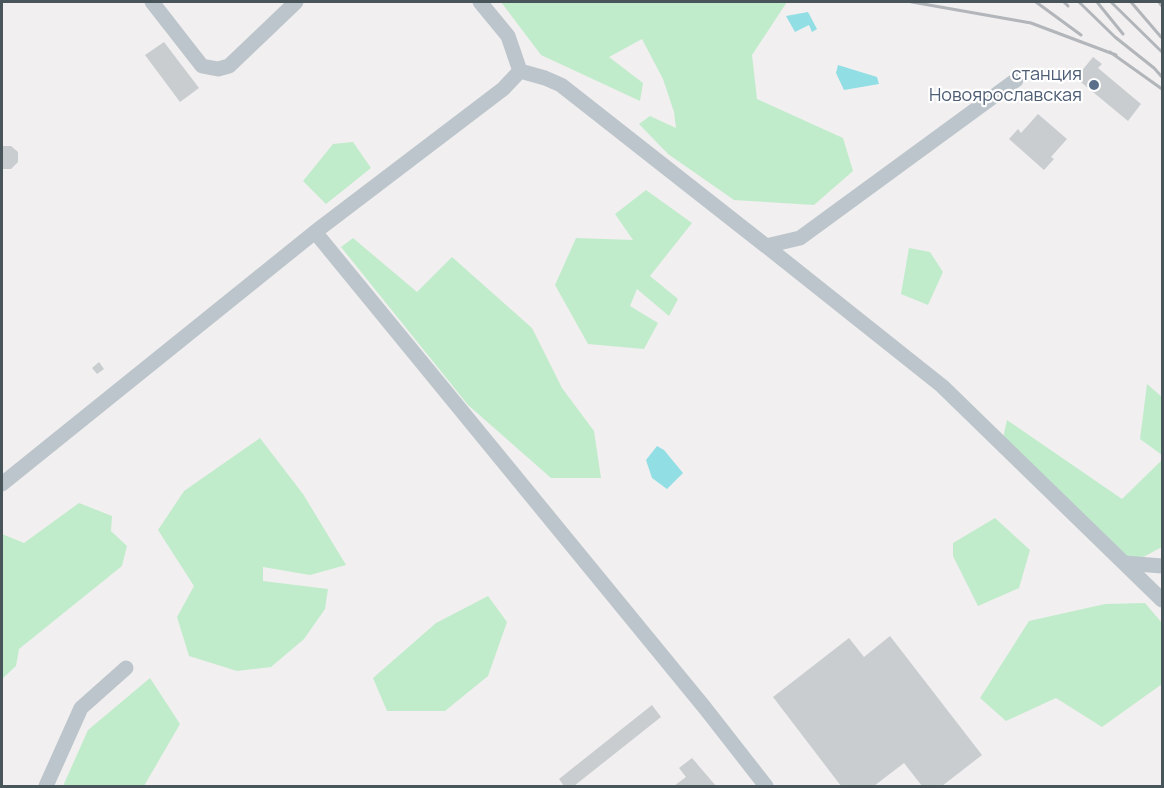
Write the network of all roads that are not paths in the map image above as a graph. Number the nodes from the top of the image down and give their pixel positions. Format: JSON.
{"nodes":[{"id":1,"x":152,"y":2,"type":"edge"},
{"id":2,"x":296,"y":2,"type":"edge"},
{"id":3,"x":480,"y":2,"type":"edge"},
{"id":4,"x":520,"y":71,"type":"junction"},
{"id":5,"x":1016,"y":80,"type":"dead end"},
{"id":6,"x":315,"y":232,"type":"junction"},
{"id":7,"x":766,"y":246,"type":"junction"},
{"id":8,"x":2,"y":484,"type":"edge"},
{"id":9,"x":1124,"y":563,"type":"junction"},
{"id":10,"x":1162,"y":566,"type":"edge"},
{"id":11,"x":1162,"y":600,"type":"edge"},
{"id":12,"x":126,"y":668,"type":"dead end"},
{"id":13,"x":46,"y":786,"type":"edge"},
{"id":14,"x":766,"y":786,"type":"edge"}],
"edges":[{"from":1,"to":2,"type":"street"},
{"from":3,"to":4,"type":"street"},
{"from":4,"to":6,"type":"street"},
{"from":4,"to":7,"type":"street"},
{"from":5,"to":7,"type":"street"},
{"from":6,"to":8,"type":"street"},
{"from":6,"to":14,"type":"street"},
{"from":7,"to":9,"type":"street"},
{"from":9,"to":10,"type":"street"},
{"from":9,"to":11,"type":"street"},
{"from":12,"to":13,"type":"street"}]}
